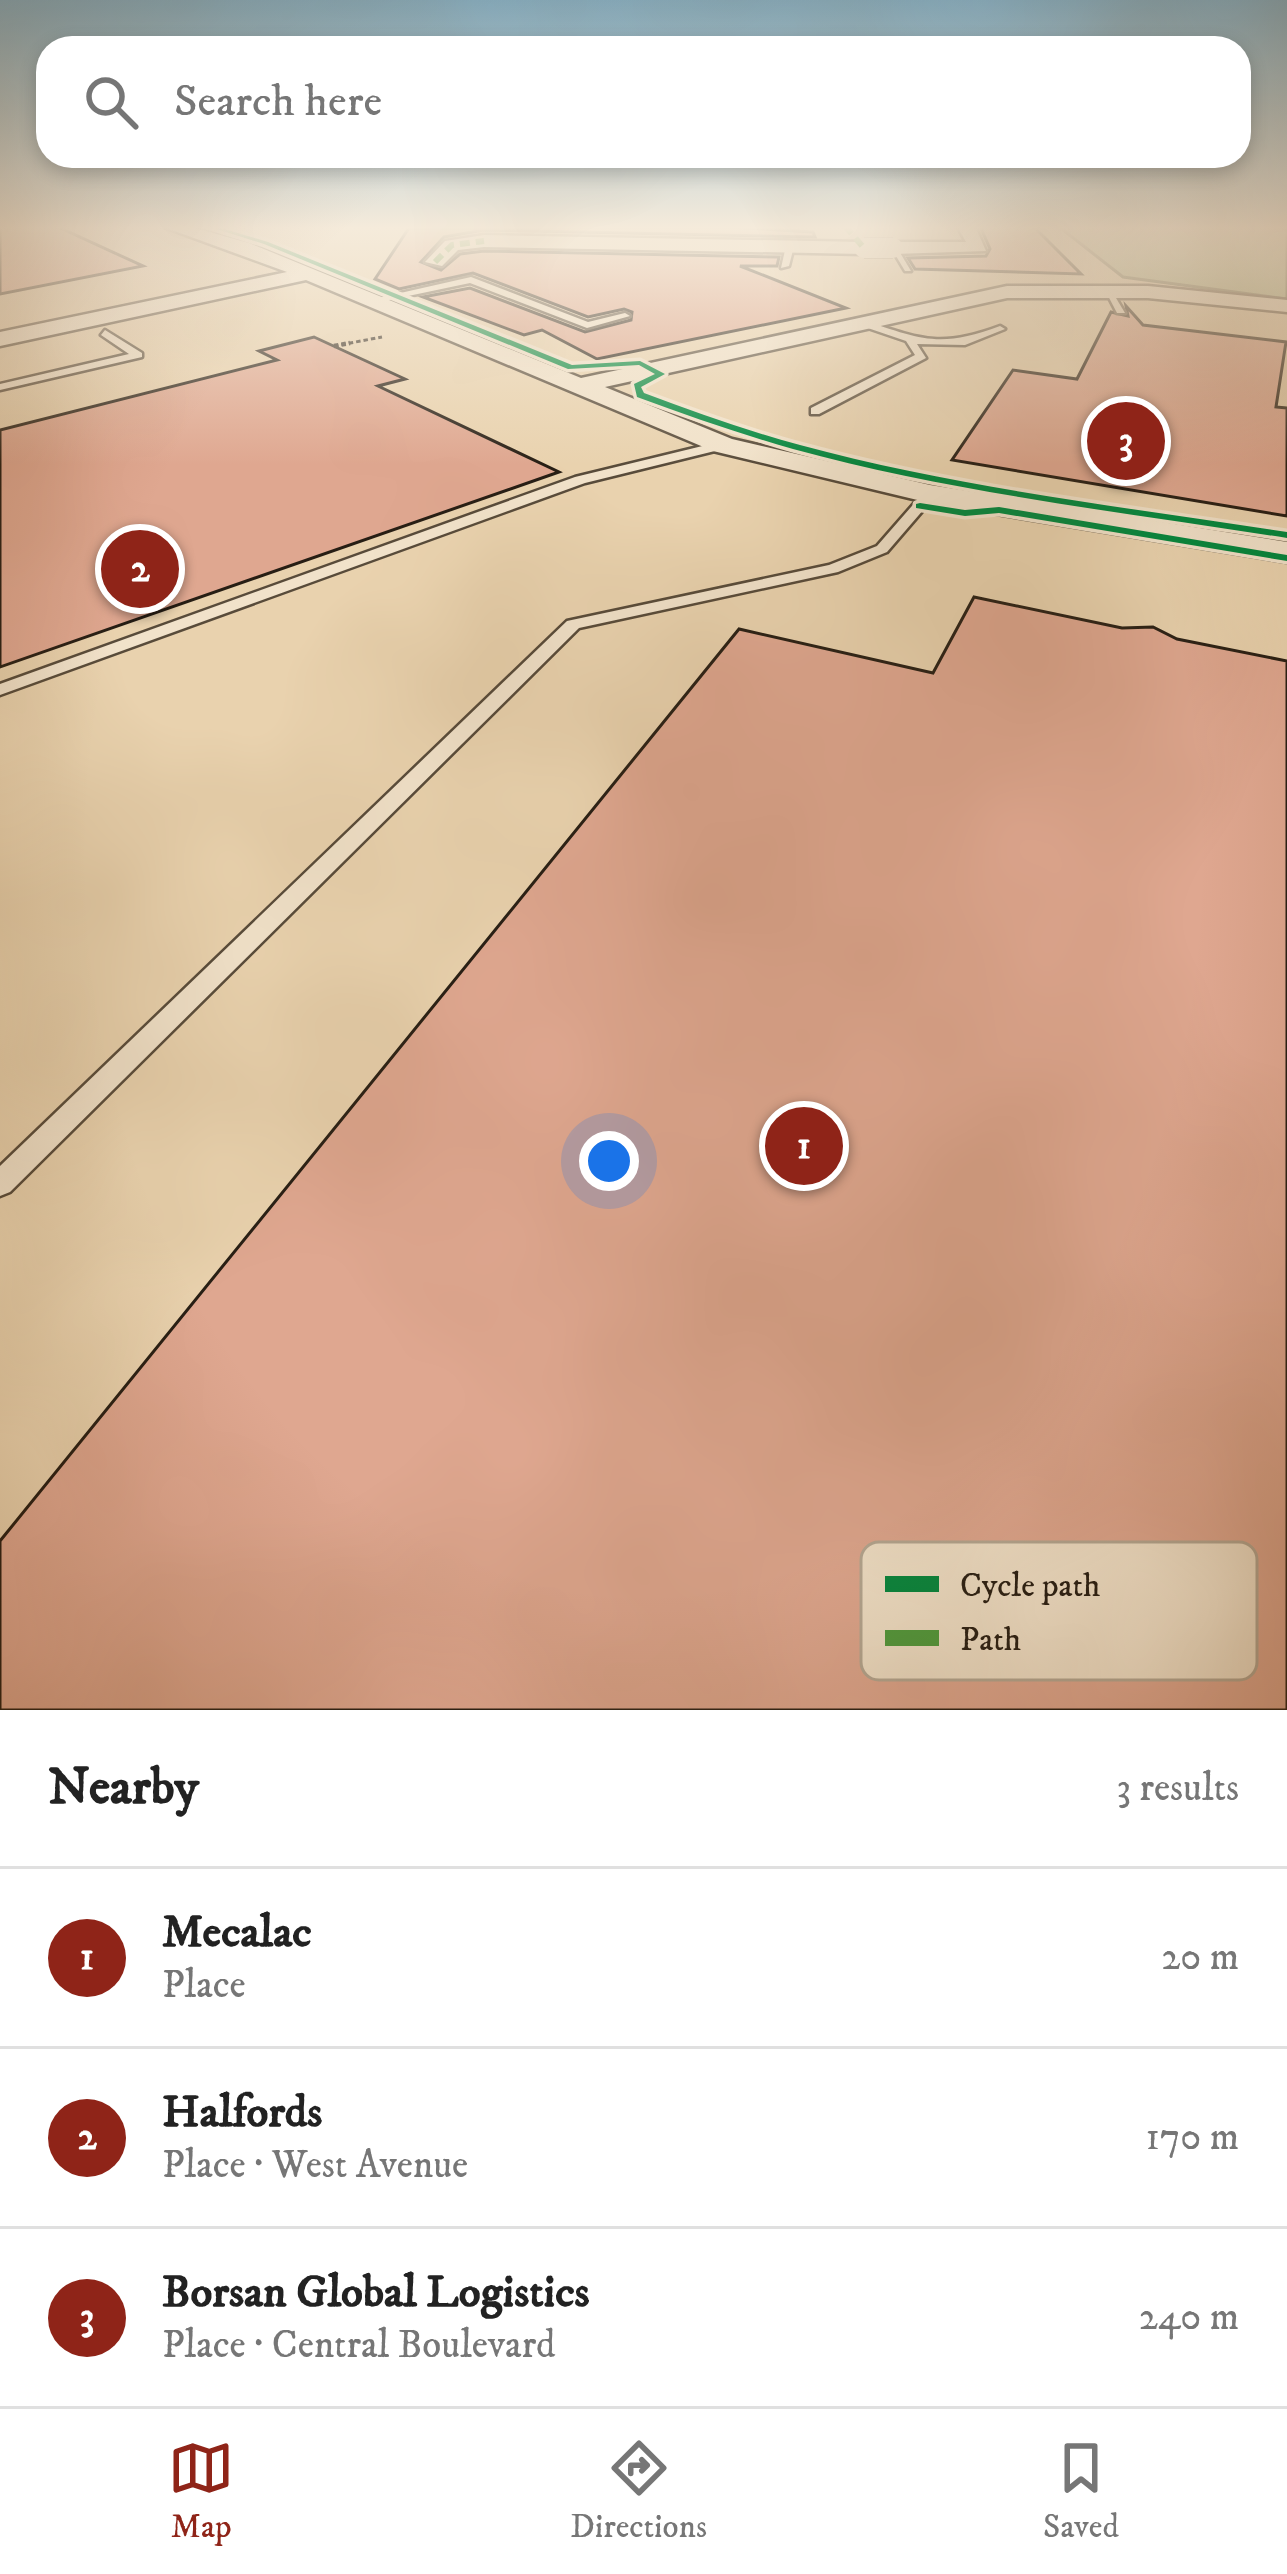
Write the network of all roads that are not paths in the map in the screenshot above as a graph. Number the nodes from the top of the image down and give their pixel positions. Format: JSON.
{"nodes":[{"id":1,"x":146,"y":306,"type":"edge"},
{"id":2,"x":382,"y":306,"type":"edge"},
{"id":3,"x":538,"y":306,"type":"edge"},
{"id":4,"x":939,"y":306,"type":"edge"},
{"id":5,"x":1118,"y":306,"type":"edge"},
{"id":6,"x":1121,"y":311,"type":"dead end"},
{"id":7,"x":625,"y":316,"type":"dead end"},
{"id":8,"x":860,"y":322,"type":"junction"},
{"id":9,"x":95,"y":327,"type":"junction"},
{"id":10,"x":1000,"y":329,"type":"dead end"},
{"id":11,"x":0,"y":339,"type":"edge"},
{"id":12,"x":910,"y":343,"type":"junction"},
{"id":13,"x":578,"y":386,"type":"junction"},
{"id":14,"x":0,"y":387,"type":"edge"},
{"id":15,"x":815,"y":411,"type":"dead end"},
{"id":16,"x":723,"y":445,"type":"junction"},
{"id":17,"x":930,"y":494,"type":"junction"},
{"id":18,"x":1287,"y":552,"type":"edge"},
{"id":19,"x":0,"y":690,"type":"edge"},
{"id":20,"x":0,"y":1184,"type":"edge"}],
"edges":[{"from":1,"to":9,"type":"street"},
{"from":2,"to":13,"type":"street"},
{"from":3,"to":7,"type":"lane"},
{"from":4,"to":8,"type":"street"},
{"from":5,"to":6,"type":"lane"},
{"from":8,"to":12,"type":"lane"},
{"from":8,"to":13,"type":"street"},
{"from":9,"to":11,"type":"street"},
{"from":9,"to":14,"type":"lane"},
{"from":10,"to":12,"type":"lane"},
{"from":12,"to":15,"type":"lane"},
{"from":13,"to":16,"type":"street"},
{"from":16,"to":17,"type":"street"},
{"from":16,"to":19,"type":"lane"},
{"from":17,"to":18,"type":"street"},
{"from":17,"to":20,"type":"lane"}]}
